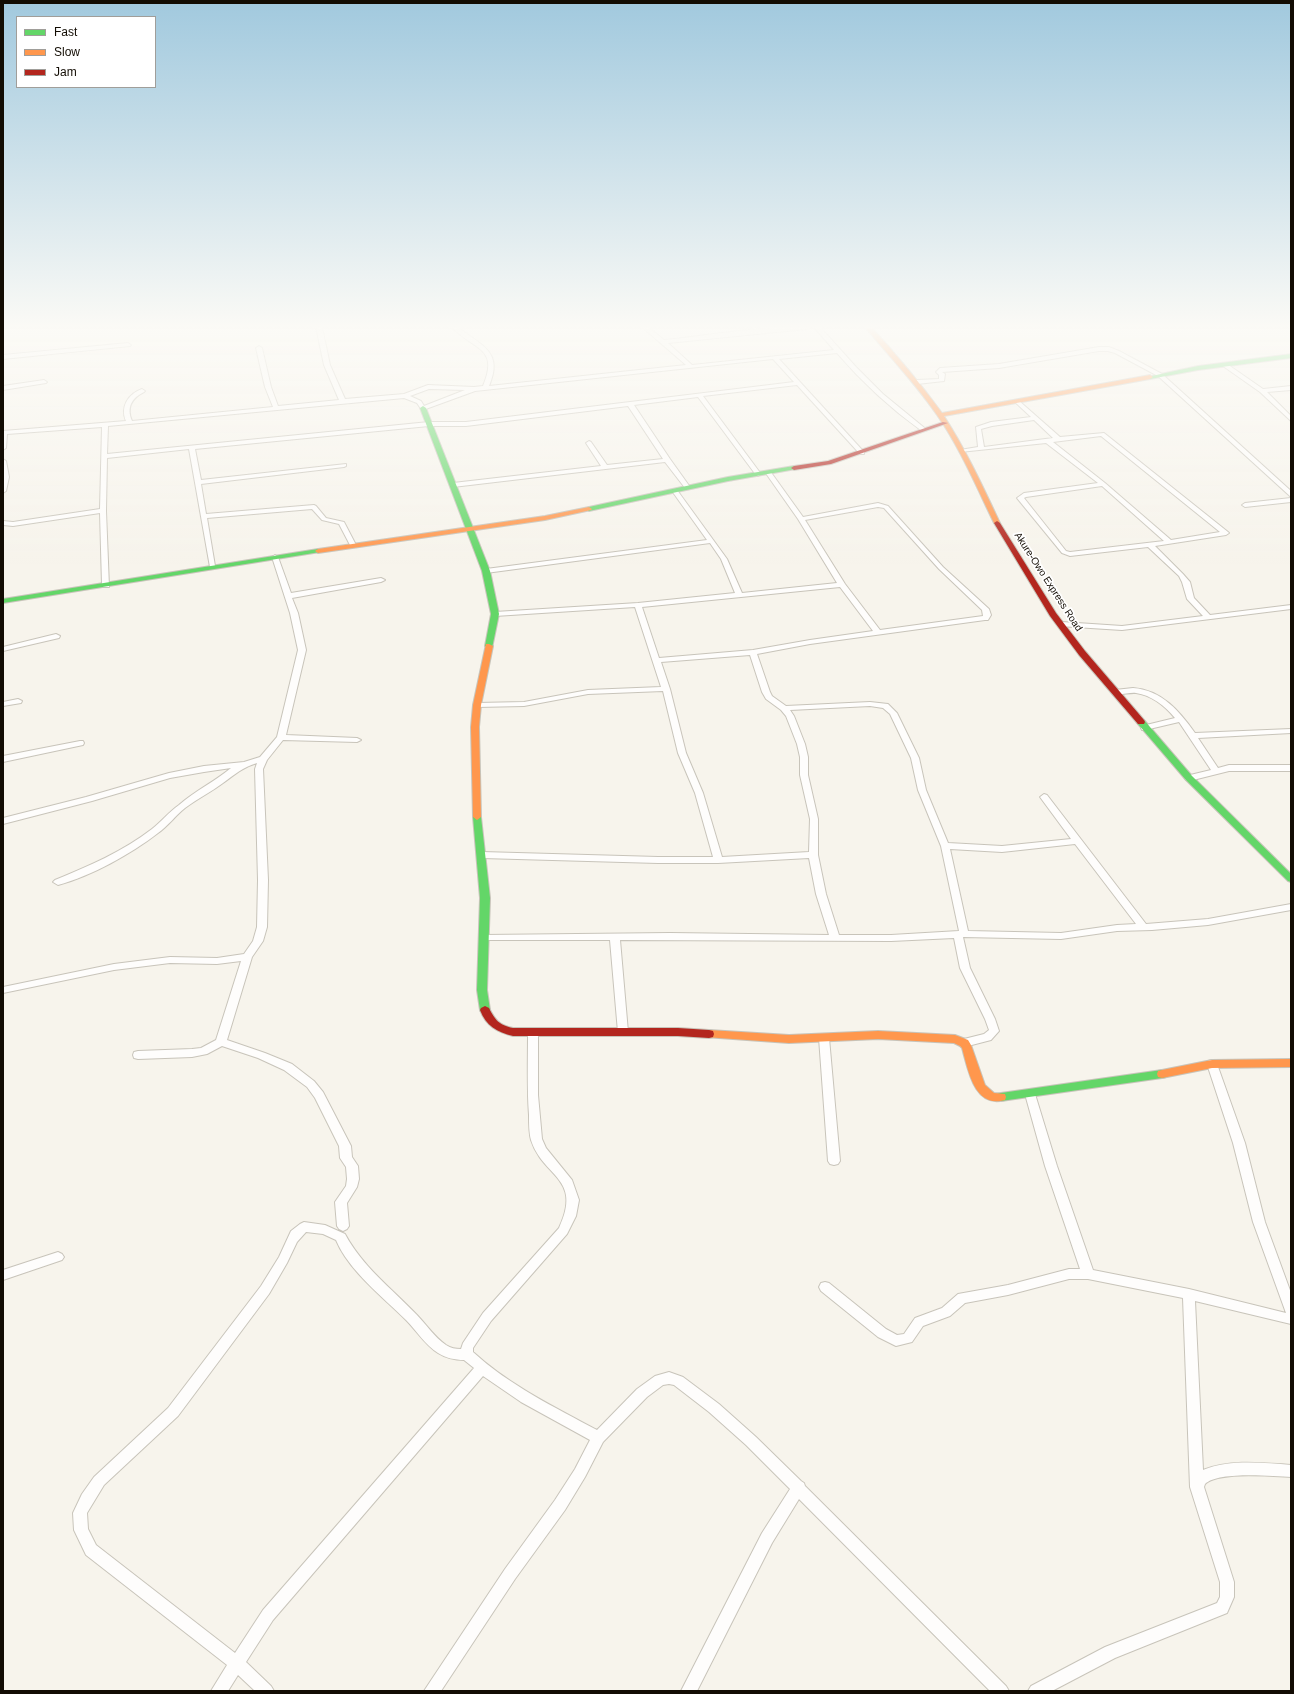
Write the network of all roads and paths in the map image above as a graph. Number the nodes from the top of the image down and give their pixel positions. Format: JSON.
{"nodes":[{"id":1,"x":126,"y":406,"type":"edge"},
{"id":2,"x":295,"y":406,"type":"edge"},
{"id":3,"x":428,"y":406,"type":"edge"},
{"id":4,"x":613,"y":406,"type":"edge"},
{"id":5,"x":631,"y":406,"type":"edge"},
{"id":6,"x":707,"y":406,"type":"edge"},
{"id":7,"x":819,"y":406,"type":"edge"},
{"id":8,"x":893,"y":406,"type":"edge"},
{"id":9,"x":934,"y":406,"type":"edge"},
{"id":10,"x":1000,"y":406,"type":"edge"},
{"id":11,"x":1022,"y":406,"type":"edge"},
{"id":12,"x":1195,"y":406,"type":"edge"},
{"id":13,"x":1278,"y":406,"type":"edge"},
{"id":14,"x":276,"y":408,"type":"joint"},
{"id":15,"x":423,"y":408,"type":"joint"},
{"id":16,"x":1035,"y":418,"type":"junction"},
{"id":17,"x":943,"y":419,"type":"junction"},
{"id":18,"x":1291,"y":419,"type":"edge"},
{"id":19,"x":130,"y":423,"type":"junction"},
{"id":20,"x":105,"y":424,"type":"junction"},
{"id":21,"x":430,"y":424,"type":"junction"},
{"id":22,"x":924,"y":430,"type":"junction"},
{"id":23,"x":4,"y":433,"type":"edge"},
{"id":24,"x":1058,"y":439,"type":"junction"},
{"id":25,"x":1048,"y":440,"type":"junction"},
{"id":26,"x":589,"y":443,"type":"dead end"},
{"id":27,"x":3,"y":448,"type":"edge"},
{"id":28,"x":192,"y":448,"type":"junction"},
{"id":29,"x":981,"y":448,"type":"junction"},
{"id":30,"x":962,"y":451,"type":"junction"},
{"id":31,"x":862,"y":453,"type":"junction"},
{"id":32,"x":104,"y":456,"type":"junction"},
{"id":33,"x":667,"y":460,"type":"junction"},
{"id":34,"x":3,"y":461,"type":"edge"},
{"id":35,"x":344,"y":466,"type":"dead end"},
{"id":36,"x":606,"y":468,"type":"junction"},
{"id":37,"x":768,"y":472,"type":"junction"},
{"id":38,"x":758,"y":474,"type":"junction"},
{"id":39,"x":199,"y":482,"type":"junction"},
{"id":40,"x":1102,"y":484,"type":"junction"},
{"id":41,"x":453,"y":486,"type":"junction"},
{"id":42,"x":687,"y":488,"type":"junction"},
{"id":43,"x":3,"y":491,"type":"edge"},
{"id":44,"x":675,"y":491,"type":"junction"},
{"id":45,"x":1291,"y":495,"type":"edge"},
{"id":46,"x":1291,"y":500,"type":"edge"},
{"id":47,"x":1245,"y":505,"type":"dead end"},
{"id":48,"x":103,"y":511,"type":"junction"},
{"id":49,"x":204,"y":516,"type":"junction"},
{"id":50,"x":801,"y":519,"type":"junction"},
{"id":51,"x":3,"y":523,"type":"edge"},
{"id":52,"x":471,"y":529,"type":"junction"},
{"id":53,"x":712,"y":540,"type":"junction"},
{"id":54,"x":1170,"y":542,"type":"junction"},
{"id":55,"x":353,"y":545,"type":"junction"},
{"id":56,"x":1150,"y":545,"type":"junction"},
{"id":57,"x":275,"y":557,"type":"junction"},
{"id":58,"x":212,"y":566,"type":"junction"},
{"id":59,"x":486,"y":571,"type":"junction"},
{"id":60,"x":381,"y":580,"type":"dead end"},
{"id":61,"x":106,"y":585,"type":"junction"},
{"id":62,"x":842,"y":585,"type":"junction"},
{"id":63,"x":739,"y":595,"type":"junction"},
{"id":64,"x":289,"y":596,"type":"junction"},
{"id":65,"x":3,"y":600,"type":"edge"},
{"id":66,"x":638,"y":605,"type":"junction"},
{"id":67,"x":1291,"y":607,"type":"edge"},
{"id":68,"x":495,"y":614,"type":"junction"},
{"id":69,"x":1209,"y":618,"type":"junction"},
{"id":70,"x":1062,"y":624,"type":"junction"},
{"id":71,"x":878,"y":632,"type":"junction"},
{"id":72,"x":56,"y":636,"type":"dead end"},
{"id":73,"x":3,"y":649,"type":"edge"},
{"id":74,"x":753,"y":652,"type":"junction"},
{"id":75,"x":658,"y":660,"type":"junction"},
{"id":76,"x":666,"y":689,"type":"junction"},
{"id":77,"x":1115,"y":692,"type":"junction"},
{"id":78,"x":18,"y":701,"type":"dead end"},
{"id":79,"x":3,"y":704,"type":"edge"},
{"id":80,"x":477,"y":705,"type":"junction"},
{"id":81,"x":784,"y":708,"type":"junction"},
{"id":82,"x":1181,"y":719,"type":"junction"},
{"id":83,"x":1145,"y":728,"type":"junction"},
{"id":84,"x":1291,"y":731,"type":"edge"},
{"id":85,"x":281,"y":736,"type":"junction"},
{"id":86,"x":1192,"y":736,"type":"junction"},
{"id":87,"x":357,"y":740,"type":"dead end"},
{"id":88,"x":80,"y":743,"type":"dead end"},
{"id":89,"x":3,"y":759,"type":"edge"},
{"id":90,"x":262,"y":759,"type":"junction"},
{"id":91,"x":245,"y":764,"type":"junction"},
{"id":92,"x":1291,"y":768,"type":"edge"},
{"id":93,"x":1216,"y":772,"type":"junction"},
{"id":94,"x":1189,"y":778,"type":"junction"},
{"id":95,"x":1044,"y":797,"type":"dead end"},
{"id":96,"x":3,"y":820,"type":"edge"},
{"id":97,"x":1076,"y":841,"type":"junction"},
{"id":98,"x":944,"y":846,"type":"junction"},
{"id":99,"x":482,"y":855,"type":"junction"},
{"id":100,"x":813,"y":855,"type":"junction"},
{"id":101,"x":718,"y":860,"type":"junction"},
{"id":102,"x":1291,"y":879,"type":"edge"},
{"id":103,"x":58,"y":882,"type":"dead end"},
{"id":104,"x":1291,"y":907,"type":"edge"},
{"id":105,"x":1142,"y":927,"type":"junction"},
{"id":106,"x":961,"y":934,"type":"junction"},
{"id":107,"x":615,"y":937,"type":"junction"},
{"id":108,"x":484,"y":938,"type":"junction"},
{"id":109,"x":835,"y":938,"type":"junction"},
{"id":110,"x":247,"y":957,"type":"junction"},
{"id":111,"x":3,"y":990,"type":"edge"},
{"id":112,"x":623,"y":1032,"type":"junction"},
{"id":113,"x":533,"y":1033,"type":"junction"},
{"id":114,"x":824,"y":1038,"type":"junction"},
{"id":115,"x":221,"y":1042,"type":"junction"},
{"id":116,"x":964,"y":1043,"type":"junction"},
{"id":117,"x":138,"y":1054,"type":"dead end"},
{"id":118,"x":1291,"y":1063,"type":"edge"},
{"id":119,"x":1212,"y":1064,"type":"junction"},
{"id":120,"x":1030,"y":1094,"type":"junction"},
{"id":121,"x":834,"y":1161,"type":"dead end"},
{"id":122,"x":343,"y":1226,"type":"dead end"},
{"id":123,"x":58,"y":1257,"type":"dead end"},
{"id":124,"x":1088,"y":1274,"type":"junction"},
{"id":125,"x":3,"y":1275,"type":"edge"},
{"id":126,"x":825,"y":1287,"type":"dead end"},
{"id":127,"x":1189,"y":1294,"type":"junction"},
{"id":128,"x":1291,"y":1310,"type":"edge"},
{"id":129,"x":1291,"y":1319,"type":"edge"},
{"id":130,"x":467,"y":1354,"type":"junction"},
{"id":131,"x":482,"y":1368,"type":"junction"},
{"id":132,"x":598,"y":1438,"type":"junction"},
{"id":133,"x":1291,"y":1471,"type":"edge"},
{"id":134,"x":799,"y":1487,"type":"junction"},
{"id":135,"x":1197,"y":1487,"type":"junction"},
{"id":136,"x":236,"y":1663,"type":"junction"},
{"id":137,"x":219,"y":1691,"type":"edge"},
{"id":138,"x":266,"y":1691,"type":"edge"},
{"id":139,"x":432,"y":1691,"type":"edge"},
{"id":140,"x":689,"y":1691,"type":"edge"},
{"id":141,"x":1001,"y":1691,"type":"edge"},
{"id":142,"x":1036,"y":1691,"type":"edge"}],
"edges":[{"from":1,"to":19,"type":"street"},
{"from":2,"to":14,"type":"street"},
{"from":3,"to":15,"type":"street"},
{"from":4,"to":21,"type":"street"},
{"from":5,"to":33,"type":"street"},
{"from":6,"to":38,"type":"street"},
{"from":7,"to":31,"type":"street"},
{"from":8,"to":22,"type":"street"},
{"from":9,"to":17,"type":"main road","name":"Akure-Owo Express Road"},
{"from":10,"to":17,"type":"main road"},
{"from":11,"to":16,"type":"street"},
{"from":12,"to":45,"type":"street"},
{"from":13,"to":18,"type":"street"},
{"from":14,"to":19,"type":"street"},
{"from":15,"to":21,"type":"main road"},
{"from":16,"to":24,"type":"street"},
{"from":16,"to":29,"type":"street"},
{"from":17,"to":22,"type":"main road"},
{"from":17,"to":30,"type":"main road","name":"Akure-Owo Express Road"},
{"from":19,"to":20,"type":"street"},
{"from":20,"to":23,"type":"street"},
{"from":20,"to":32,"type":"street"},
{"from":21,"to":28,"type":"street"},
{"from":21,"to":41,"type":"main road"},
{"from":22,"to":31,"type":"main road"},
{"from":23,"to":27,"type":"street"},
{"from":24,"to":25,"type":"street"},
{"from":24,"to":54,"type":"street"},
{"from":25,"to":29,"type":"street"},
{"from":25,"to":40,"type":"street"},
{"from":26,"to":36,"type":"street"},
{"from":28,"to":32,"type":"street"},
{"from":28,"to":39,"type":"street"},
{"from":29,"to":30,"type":"street"},
{"from":30,"to":70,"type":"main road","name":"Akure-Owo Express Road"},
{"from":31,"to":37,"type":"main road"},
{"from":32,"to":48,"type":"street"},
{"from":33,"to":36,"type":"street"},
{"from":33,"to":42,"type":"street"},
{"from":34,"to":43,"type":"street"},
{"from":35,"to":39,"type":"street"},
{"from":36,"to":41,"type":"street"},
{"from":37,"to":38,"type":"main road"},
{"from":37,"to":50,"type":"street"},
{"from":38,"to":42,"type":"main road"},
{"from":39,"to":49,"type":"street"},
{"from":40,"to":54,"type":"street"},
{"from":40,"to":56,"type":"street"},
{"from":41,"to":52,"type":"main road"},
{"from":42,"to":44,"type":"main road"},
{"from":44,"to":52,"type":"main road"},
{"from":44,"to":53,"type":"street"},
{"from":46,"to":47,"type":"street"},
{"from":48,"to":51,"type":"street"},
{"from":48,"to":61,"type":"street"},
{"from":49,"to":55,"type":"street"},
{"from":49,"to":58,"type":"street"},
{"from":50,"to":62,"type":"street"},
{"from":50,"to":71,"type":"street"},
{"from":52,"to":55,"type":"main road"},
{"from":52,"to":59,"type":"main road"},
{"from":53,"to":59,"type":"street"},
{"from":53,"to":63,"type":"street"},
{"from":54,"to":56,"type":"street"},
{"from":55,"to":57,"type":"main road"},
{"from":56,"to":69,"type":"street"},
{"from":57,"to":58,"type":"main road"},
{"from":57,"to":64,"type":"street"},
{"from":58,"to":61,"type":"main road"},
{"from":59,"to":68,"type":"main road"},
{"from":60,"to":64,"type":"street"},
{"from":61,"to":65,"type":"main road"},
{"from":62,"to":63,"type":"street"},
{"from":62,"to":71,"type":"street"},
{"from":63,"to":66,"type":"street"},
{"from":64,"to":85,"type":"street"},
{"from":66,"to":68,"type":"street"},
{"from":66,"to":75,"type":"street"},
{"from":67,"to":69,"type":"street"},
{"from":68,"to":80,"type":"main road"},
{"from":69,"to":70,"type":"street"},
{"from":70,"to":77,"type":"main road","name":"Akure-Owo Express Road"},
{"from":71,"to":74,"type":"street"},
{"from":72,"to":73,"type":"street"},
{"from":74,"to":75,"type":"street"},
{"from":74,"to":81,"type":"street"},
{"from":75,"to":76,"type":"street"},
{"from":76,"to":80,"type":"street"},
{"from":76,"to":101,"type":"street"},
{"from":77,"to":82,"type":"street"},
{"from":77,"to":83,"type":"main road","name":"Akure-Owo Express Road"},
{"from":78,"to":79,"type":"street"},
{"from":80,"to":99,"type":"main road"},
{"from":81,"to":98,"type":"street"},
{"from":81,"to":100,"type":"street"},
{"from":82,"to":83,"type":"street"},
{"from":82,"to":86,"type":"street"},
{"from":83,"to":94,"type":"main road","name":"Akure-Owo Express Road"},
{"from":84,"to":86,"type":"street"},
{"from":85,"to":87,"type":"street"},
{"from":85,"to":90,"type":"street"},
{"from":86,"to":93,"type":"street"},
{"from":88,"to":89,"type":"street"},
{"from":90,"to":91,"type":"street"},
{"from":90,"to":110,"type":"street"},
{"from":91,"to":96,"type":"street"},
{"from":91,"to":103,"type":"street"},
{"from":92,"to":93,"type":"street"},
{"from":93,"to":94,"type":"street"},
{"from":94,"to":102,"type":"main road","name":"Akure-Owo Express Road"},
{"from":95,"to":97,"type":"street"},
{"from":97,"to":98,"type":"street"},
{"from":97,"to":105,"type":"street"},
{"from":98,"to":106,"type":"street"},
{"from":99,"to":101,"type":"street"},
{"from":99,"to":108,"type":"main road"},
{"from":100,"to":101,"type":"street"},
{"from":100,"to":109,"type":"street"},
{"from":104,"to":105,"type":"street"},
{"from":105,"to":106,"type":"street"},
{"from":106,"to":109,"type":"street"},
{"from":106,"to":116,"type":"street"},
{"from":107,"to":108,"type":"street"},
{"from":107,"to":109,"type":"street"},
{"from":107,"to":112,"type":"street"},
{"from":108,"to":113,"type":"main road"},
{"from":110,"to":111,"type":"street"},
{"from":110,"to":115,"type":"street"},
{"from":112,"to":113,"type":"main road"},
{"from":112,"to":114,"type":"main road"},
{"from":113,"to":130,"type":"street"},
{"from":114,"to":116,"type":"main road"},
{"from":114,"to":121,"type":"street"},
{"from":115,"to":117,"type":"street"},
{"from":115,"to":122,"type":"street"},
{"from":116,"to":120,"type":"main road"},
{"from":118,"to":119,"type":"main road"},
{"from":119,"to":120,"type":"main road"},
{"from":119,"to":128,"type":"street"},
{"from":120,"to":124,"type":"street"},
{"from":123,"to":125,"type":"street"},
{"from":124,"to":126,"type":"street"},
{"from":124,"to":127,"type":"street"},
{"from":127,"to":129,"type":"street"},
{"from":127,"to":135,"type":"street"},
{"from":130,"to":131,"type":"street"},
{"from":130,"to":136,"type":"street"},
{"from":131,"to":132,"type":"street"},
{"from":131,"to":136,"type":"street"},
{"from":132,"to":134,"type":"street"},
{"from":132,"to":139,"type":"street"},
{"from":133,"to":135,"type":"street"},
{"from":134,"to":140,"type":"street"},
{"from":134,"to":141,"type":"street"},
{"from":135,"to":142,"type":"street"},
{"from":136,"to":137,"type":"street"},
{"from":136,"to":138,"type":"street"}]}
